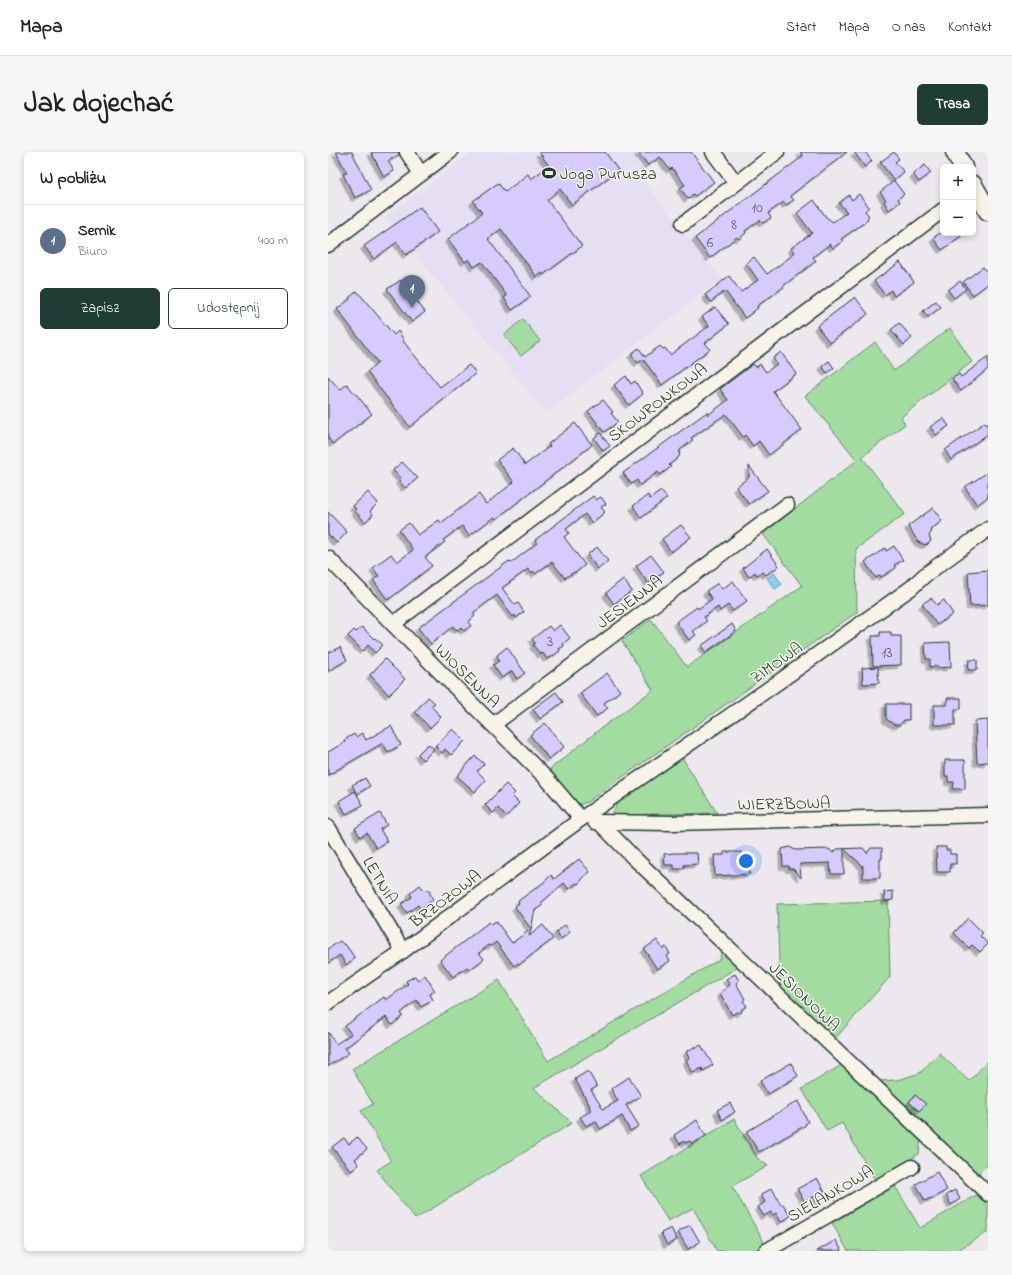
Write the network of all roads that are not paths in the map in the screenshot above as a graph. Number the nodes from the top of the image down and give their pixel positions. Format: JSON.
{"nodes":[{"id":1,"x":407,"y":152,"type":"edge"},
{"id":2,"x":450,"y":152,"type":"edge"},
{"id":3,"x":713,"y":152,"type":"edge"},
{"id":4,"x":777,"y":152,"type":"edge"},
{"id":5,"x":954,"y":152,"type":"edge"},
{"id":6,"x":961,"y":164,"type":"edge"},
{"id":7,"x":420,"y":174,"type":"junction"},
{"id":8,"x":736,"y":183,"type":"junction"},
{"id":9,"x":976,"y":191,"type":"edge"},
{"id":10,"x":988,"y":211,"type":"edge"},
{"id":11,"x":940,"y":212,"type":"edge"},
{"id":12,"x":683,"y":224,"type":"dead end"},
{"id":13,"x":328,"y":245,"type":"edge"},
{"id":14,"x":787,"y":505,"type":"dead end"},
{"id":15,"x":988,"y":529,"type":"edge"},
{"id":16,"x":328,"y":558,"type":"edge"},
{"id":17,"x":392,"y":624,"type":"junction"},
{"id":18,"x":492,"y":724,"type":"junction"},
{"id":19,"x":988,"y":815,"type":"edge"},
{"id":20,"x":581,"y":819,"type":"junction"},
{"id":21,"x":600,"y":823,"type":"junction"},
{"id":22,"x":328,"y":827,"type":"edge"},
{"id":23,"x":402,"y":952,"type":"junction"},
{"id":24,"x":328,"y":1003,"type":"edge"},
{"id":25,"x":912,"y":1167,"type":"dead end"},
{"id":26,"x":988,"y":1194,"type":"edge"},
{"id":27,"x":766,"y":1251,"type":"edge"}],
"edges":[{"from":1,"to":7,"type":"street"},
{"from":2,"to":7,"type":"street"},
{"from":3,"to":8,"type":"street"},
{"from":4,"to":8,"type":"street"},
{"from":5,"to":6,"type":"main road"},
{"from":7,"to":13,"type":"street"},
{"from":8,"to":12,"type":"street"},
{"from":9,"to":10,"type":"main road"},
{"from":11,"to":17,"type":"street","name":"SKOWRONKOWA"},
{"from":14,"to":18,"type":"street","name":"JESIENNA"},
{"from":15,"to":20,"type":"street","name":"ZIMOWA"},
{"from":16,"to":17,"type":"street","name":"WIOSENNA"},
{"from":17,"to":18,"type":"street","name":"WIOSENNA"},
{"from":18,"to":20,"type":"street","name":"WIOSENNA"},
{"from":19,"to":21,"type":"street","name":"WIERZBOWA"},
{"from":20,"to":21,"type":"street","name":"WIERZBOWA"},
{"from":20,"to":23,"type":"street","name":"BRZOZOWA"},
{"from":21,"to":26,"type":"street","name":"JESIONOWA"},
{"from":22,"to":23,"type":"street","name":"LETNIA"},
{"from":23,"to":24,"type":"street","name":"BRZOZOWA"},
{"from":25,"to":27,"type":"street","name":"SIELANKOWA"}]}
